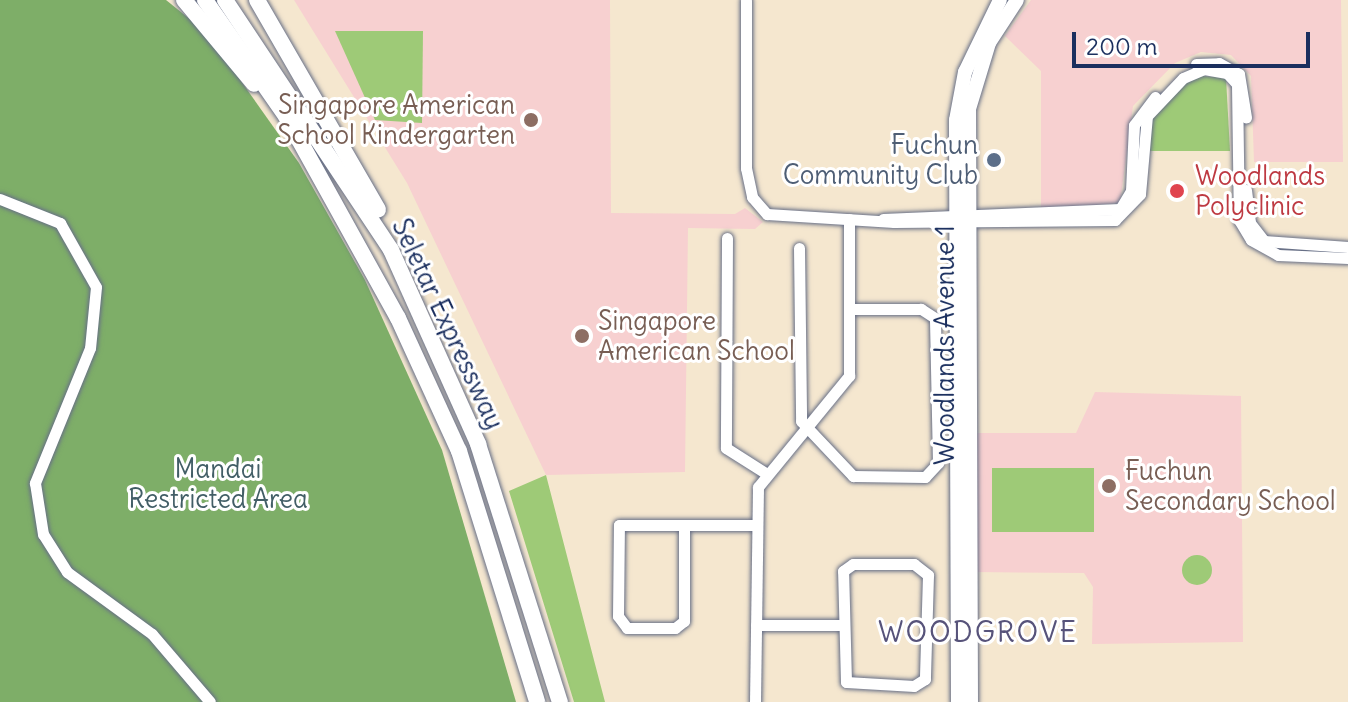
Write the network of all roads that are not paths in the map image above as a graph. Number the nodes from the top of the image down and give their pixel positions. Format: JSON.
{"nodes":[{"id":1,"x":184,"y":0,"type":"edge"},
{"id":2,"x":205,"y":0,"type":"edge"},
{"id":3,"x":225,"y":0,"type":"edge"},
{"id":4,"x":257,"y":0,"type":"edge"},
{"id":5,"x":746,"y":0,"type":"edge"},
{"id":6,"x":1000,"y":0,"type":"edge"},
{"id":7,"x":1017,"y":0,"type":"edge"},
{"id":8,"x":286,"y":116,"type":"junction"},
{"id":9,"x":0,"y":199,"type":"edge"},
{"id":10,"x":849,"y":219,"type":"junction"},
{"id":11,"x":962,"y":219,"type":"junction"},
{"id":12,"x":727,"y":238,"type":"dead end"},
{"id":13,"x":1348,"y":247,"type":"edge"},
{"id":14,"x":799,"y":248,"type":"dead end"},
{"id":15,"x":391,"y":250,"type":"junction"},
{"id":16,"x":1348,"y":258,"type":"edge"},
{"id":17,"x":851,"y":309,"type":"junction"},
{"id":18,"x":804,"y":426,"type":"junction"},
{"id":19,"x":764,"y":472,"type":"junction"},
{"id":20,"x":684,"y":525,"type":"junction"},
{"id":21,"x":757,"y":525,"type":"junction"},
{"id":22,"x":756,"y":625,"type":"junction"},
{"id":23,"x":841,"y":625,"type":"junction"},
{"id":24,"x":210,"y":702,"type":"edge"},
{"id":25,"x":537,"y":702,"type":"edge"},
{"id":26,"x":560,"y":702,"type":"edge"},
{"id":27,"x":755,"y":702,"type":"edge"},
{"id":28,"x":958,"y":702,"type":"edge"},
{"id":29,"x":971,"y":702,"type":"edge"}],
"edges":[{"from":1,"to":8,"type":"highway"},
{"from":2,"to":8,"type":"highway"},
{"from":3,"to":15,"type":"highway","name":"Seletar Expressway"},
{"from":4,"to":15,"type":"highway"},
{"from":5,"to":10,"type":"street"},
{"from":6,"to":11,"type":"main road","name":"Woodlands Avenue 1"},
{"from":7,"to":11,"type":"main road","name":"Woodlands Avenue 1"},
{"from":8,"to":25,"type":"highway","name":"Seletar Expressway"},
{"from":9,"to":24,"type":"street"},
{"from":10,"to":11,"type":"street"},
{"from":10,"to":17,"type":"street"},
{"from":11,"to":13,"type":"street"},
{"from":11,"to":16,"type":"street"},
{"from":11,"to":28,"type":"main road","name":"Woodlands Avenue 1"},
{"from":11,"to":29,"type":"main road","name":"Woodlands Avenue 1"},
{"from":12,"to":19,"type":"street"},
{"from":14,"to":18,"type":"street"},
{"from":15,"to":26,"type":"highway","name":"Seletar Expressway"},
{"from":17,"to":18,"type":"street"},
{"from":17,"to":18,"type":"street"},
{"from":18,"to":19,"type":"street"},
{"from":19,"to":21,"type":"street"},
{"from":20,"to":20,"type":"street"},
{"from":20,"to":21,"type":"street"},
{"from":21,"to":22,"type":"street"},
{"from":22,"to":23,"type":"street"},
{"from":22,"to":27,"type":"street"},
{"from":23,"to":23,"type":"street"}]}
